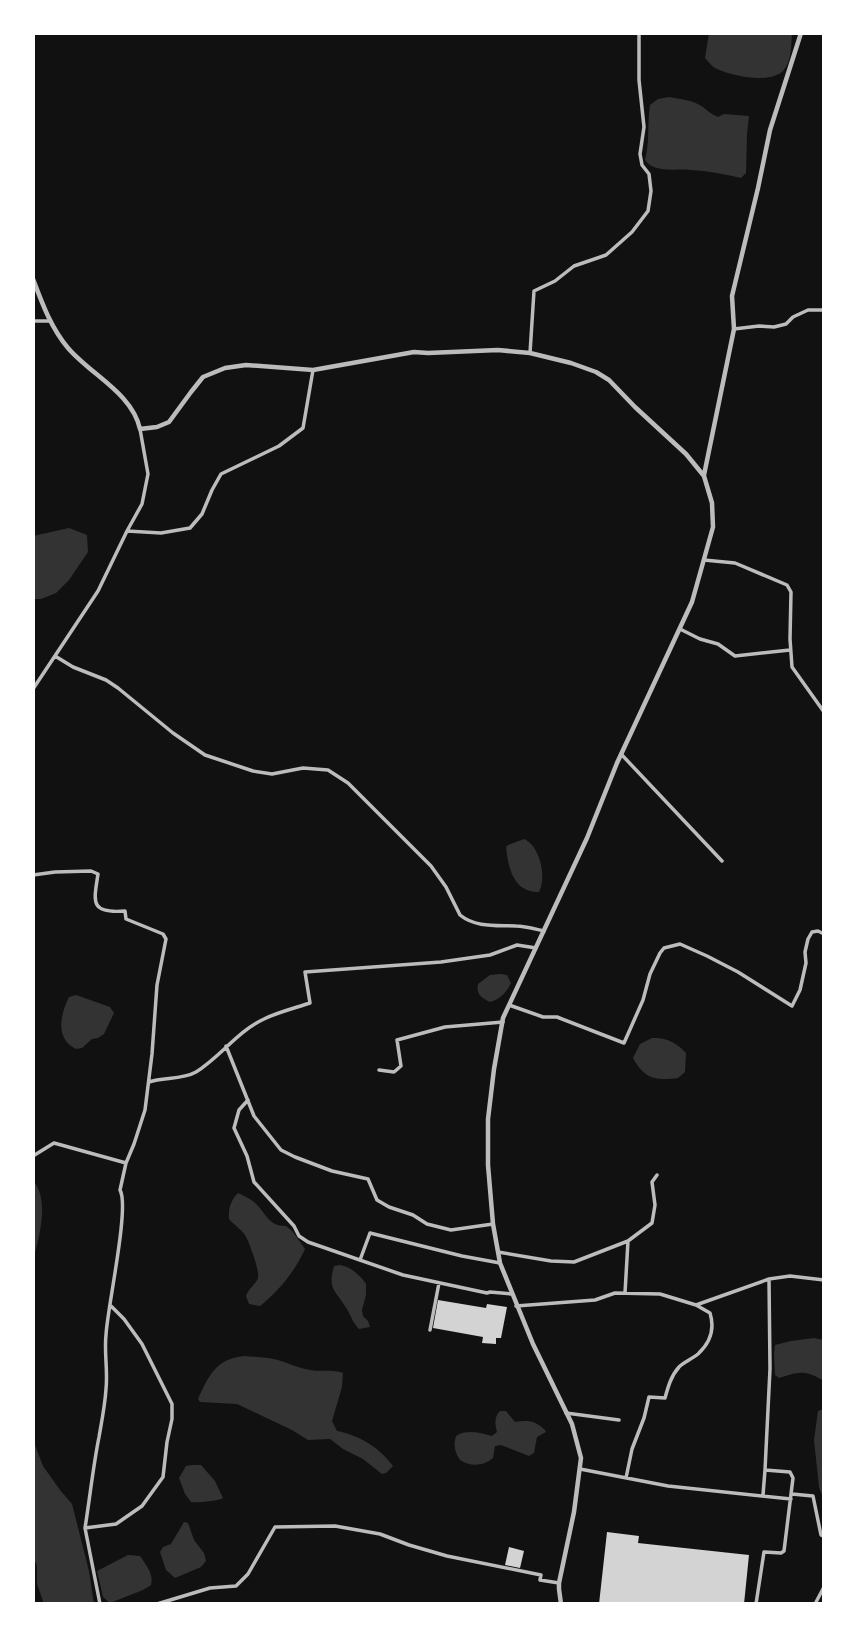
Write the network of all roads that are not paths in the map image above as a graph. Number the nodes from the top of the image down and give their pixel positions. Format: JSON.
{"nodes":[{"id":1,"x":639,"y":33,"type":"edge"},
{"id":2,"x":801,"y":33,"type":"edge"},
{"id":3,"x":33,"y":279,"type":"edge"},
{"id":4,"x":824,"y":310,"type":"edge"},
{"id":5,"x":33,"y":321,"type":"edge"},
{"id":6,"x":50,"y":321,"type":"junction"},
{"id":7,"x":734,"y":329,"type":"junction"},
{"id":8,"x":530,"y":354,"type":"junction"},
{"id":9,"x":313,"y":370,"type":"junction"},
{"id":10,"x":140,"y":429,"type":"junction"},
{"id":11,"x":704,"y":476,"type":"junction"},
{"id":12,"x":127,"y":531,"type":"junction"},
{"id":13,"x":704,"y":560,"type":"junction"},
{"id":14,"x":680,"y":629,"type":"junction"},
{"id":15,"x":790,"y":650,"type":"junction"},
{"id":16,"x":55,"y":656,"type":"junction"},
{"id":17,"x":33,"y":689,"type":"edge"},
{"id":18,"x":824,"y":712,"type":"edge"},
{"id":19,"x":621,"y":754,"type":"junction"},
{"id":20,"x":722,"y":861,"type":"dead end"},
{"id":21,"x":33,"y":875,"type":"edge"},
{"id":22,"x":544,"y":931,"type":"junction"},
{"id":23,"x":824,"y":934,"type":"edge"},
{"id":24,"x":536,"y":948,"type":"junction"},
{"id":25,"x":509,"y":1005,"type":"junction"},
{"id":26,"x":503,"y":1022,"type":"junction"},
{"id":27,"x":226,"y":1046,"type":"junction"},
{"id":28,"x":379,"y":1070,"type":"dead end"},
{"id":29,"x":148,"y":1083,"type":"junction"},
{"id":30,"x":248,"y":1100,"type":"junction"},
{"id":31,"x":33,"y":1156,"type":"edge"},
{"id":32,"x":126,"y":1163,"type":"junction"},
{"id":33,"x":657,"y":1175,"type":"dead end"},
{"id":34,"x":493,"y":1224,"type":"junction"},
{"id":35,"x":628,"y":1241,"type":"junction"},
{"id":36,"x":498,"y":1252,"type":"junction"},
{"id":37,"x":360,"y":1260,"type":"junction"},
{"id":38,"x":500,"y":1262,"type":"junction"},
{"id":39,"x":769,"y":1279,"type":"junction"},
{"id":40,"x":824,"y":1280,"type":"edge"},
{"id":41,"x":439,"y":1283,"type":"junction"},
{"id":42,"x":625,"y":1293,"type":"junction"},
{"id":43,"x":512,"y":1294,"type":"junction"},
{"id":44,"x":110,"y":1305,"type":"junction"},
{"id":45,"x":516,"y":1306,"type":"junction"},
{"id":46,"x":696,"y":1306,"type":"junction"},
{"id":47,"x":430,"y":1330,"type":"dead end"},
{"id":48,"x":566,"y":1413,"type":"junction"},
{"id":49,"x":619,"y":1420,"type":"dead end"},
{"id":50,"x":580,"y":1469,"type":"junction"},
{"id":51,"x":765,"y":1469,"type":"junction"},
{"id":52,"x":626,"y":1478,"type":"junction"},
{"id":53,"x":763,"y":1496,"type":"junction"},
{"id":54,"x":792,"y":1497,"type":"junction"},
{"id":55,"x":85,"y":1528,"type":"junction"},
{"id":56,"x":824,"y":1536,"type":"edge"},
{"id":57,"x":559,"y":1583,"type":"junction"},
{"id":58,"x":824,"y":1587,"type":"edge"},
{"id":59,"x":100,"y":1604,"type":"edge"},
{"id":60,"x":157,"y":1604,"type":"edge"},
{"id":61,"x":561,"y":1604,"type":"edge"},
{"id":62,"x":756,"y":1604,"type":"edge"},
{"id":63,"x":814,"y":1604,"type":"edge"}],
"edges":[{"from":1,"to":8,"type":"street"},
{"from":2,"to":7,"type":"street"},
{"from":3,"to":6,"type":"street"},
{"from":4,"to":7,"type":"street"},
{"from":5,"to":6,"type":"street"},
{"from":6,"to":10,"type":"street"},
{"from":7,"to":11,"type":"street"},
{"from":8,"to":9,"type":"street"},
{"from":8,"to":11,"type":"street"},
{"from":9,"to":10,"type":"street"},
{"from":9,"to":12,"type":"street"},
{"from":10,"to":12,"type":"street"},
{"from":11,"to":13,"type":"street"},
{"from":12,"to":16,"type":"street"},
{"from":13,"to":14,"type":"street"},
{"from":13,"to":15,"type":"street"},
{"from":14,"to":15,"type":"street"},
{"from":14,"to":19,"type":"street"},
{"from":15,"to":18,"type":"street"},
{"from":16,"to":17,"type":"street"},
{"from":16,"to":22,"type":"street"},
{"from":19,"to":20,"type":"street"},
{"from":19,"to":22,"type":"street"},
{"from":21,"to":29,"type":"street"},
{"from":22,"to":24,"type":"street"},
{"from":23,"to":25,"type":"street"},
{"from":24,"to":25,"type":"street"},
{"from":24,"to":27,"type":"street"},
{"from":25,"to":26,"type":"street"},
{"from":26,"to":28,"type":"street"},
{"from":26,"to":34,"type":"street"},
{"from":27,"to":29,"type":"street"},
{"from":27,"to":30,"type":"street"},
{"from":29,"to":32,"type":"street"},
{"from":30,"to":34,"type":"street"},
{"from":30,"to":37,"type":"street"},
{"from":31,"to":32,"type":"street"},
{"from":32,"to":44,"type":"street"},
{"from":33,"to":35,"type":"street"},
{"from":34,"to":36,"type":"street"},
{"from":35,"to":36,"type":"street"},
{"from":35,"to":42,"type":"street"},
{"from":36,"to":38,"type":"street"},
{"from":37,"to":38,"type":"street"},
{"from":37,"to":41,"type":"street"},
{"from":38,"to":43,"type":"street"},
{"from":39,"to":40,"type":"street"},
{"from":39,"to":46,"type":"street"},
{"from":39,"to":51,"type":"street"},
{"from":41,"to":43,"type":"street"},
{"from":41,"to":47,"type":"street"},
{"from":42,"to":45,"type":"street"},
{"from":42,"to":46,"type":"street"},
{"from":43,"to":45,"type":"street"},
{"from":44,"to":55,"type":"street"},
{"from":44,"to":55,"type":"street"},
{"from":45,"to":48,"type":"street"},
{"from":46,"to":52,"type":"street"},
{"from":48,"to":49,"type":"street"},
{"from":48,"to":50,"type":"street"},
{"from":50,"to":52,"type":"street"},
{"from":50,"to":57,"type":"street"},
{"from":51,"to":53,"type":"street"},
{"from":51,"to":54,"type":"street"},
{"from":52,"to":53,"type":"street"},
{"from":53,"to":54,"type":"street"},
{"from":54,"to":56,"type":"street"},
{"from":54,"to":62,"type":"street"},
{"from":55,"to":59,"type":"street"},
{"from":57,"to":60,"type":"street"},
{"from":57,"to":61,"type":"street"},
{"from":58,"to":63,"type":"street"}]}
